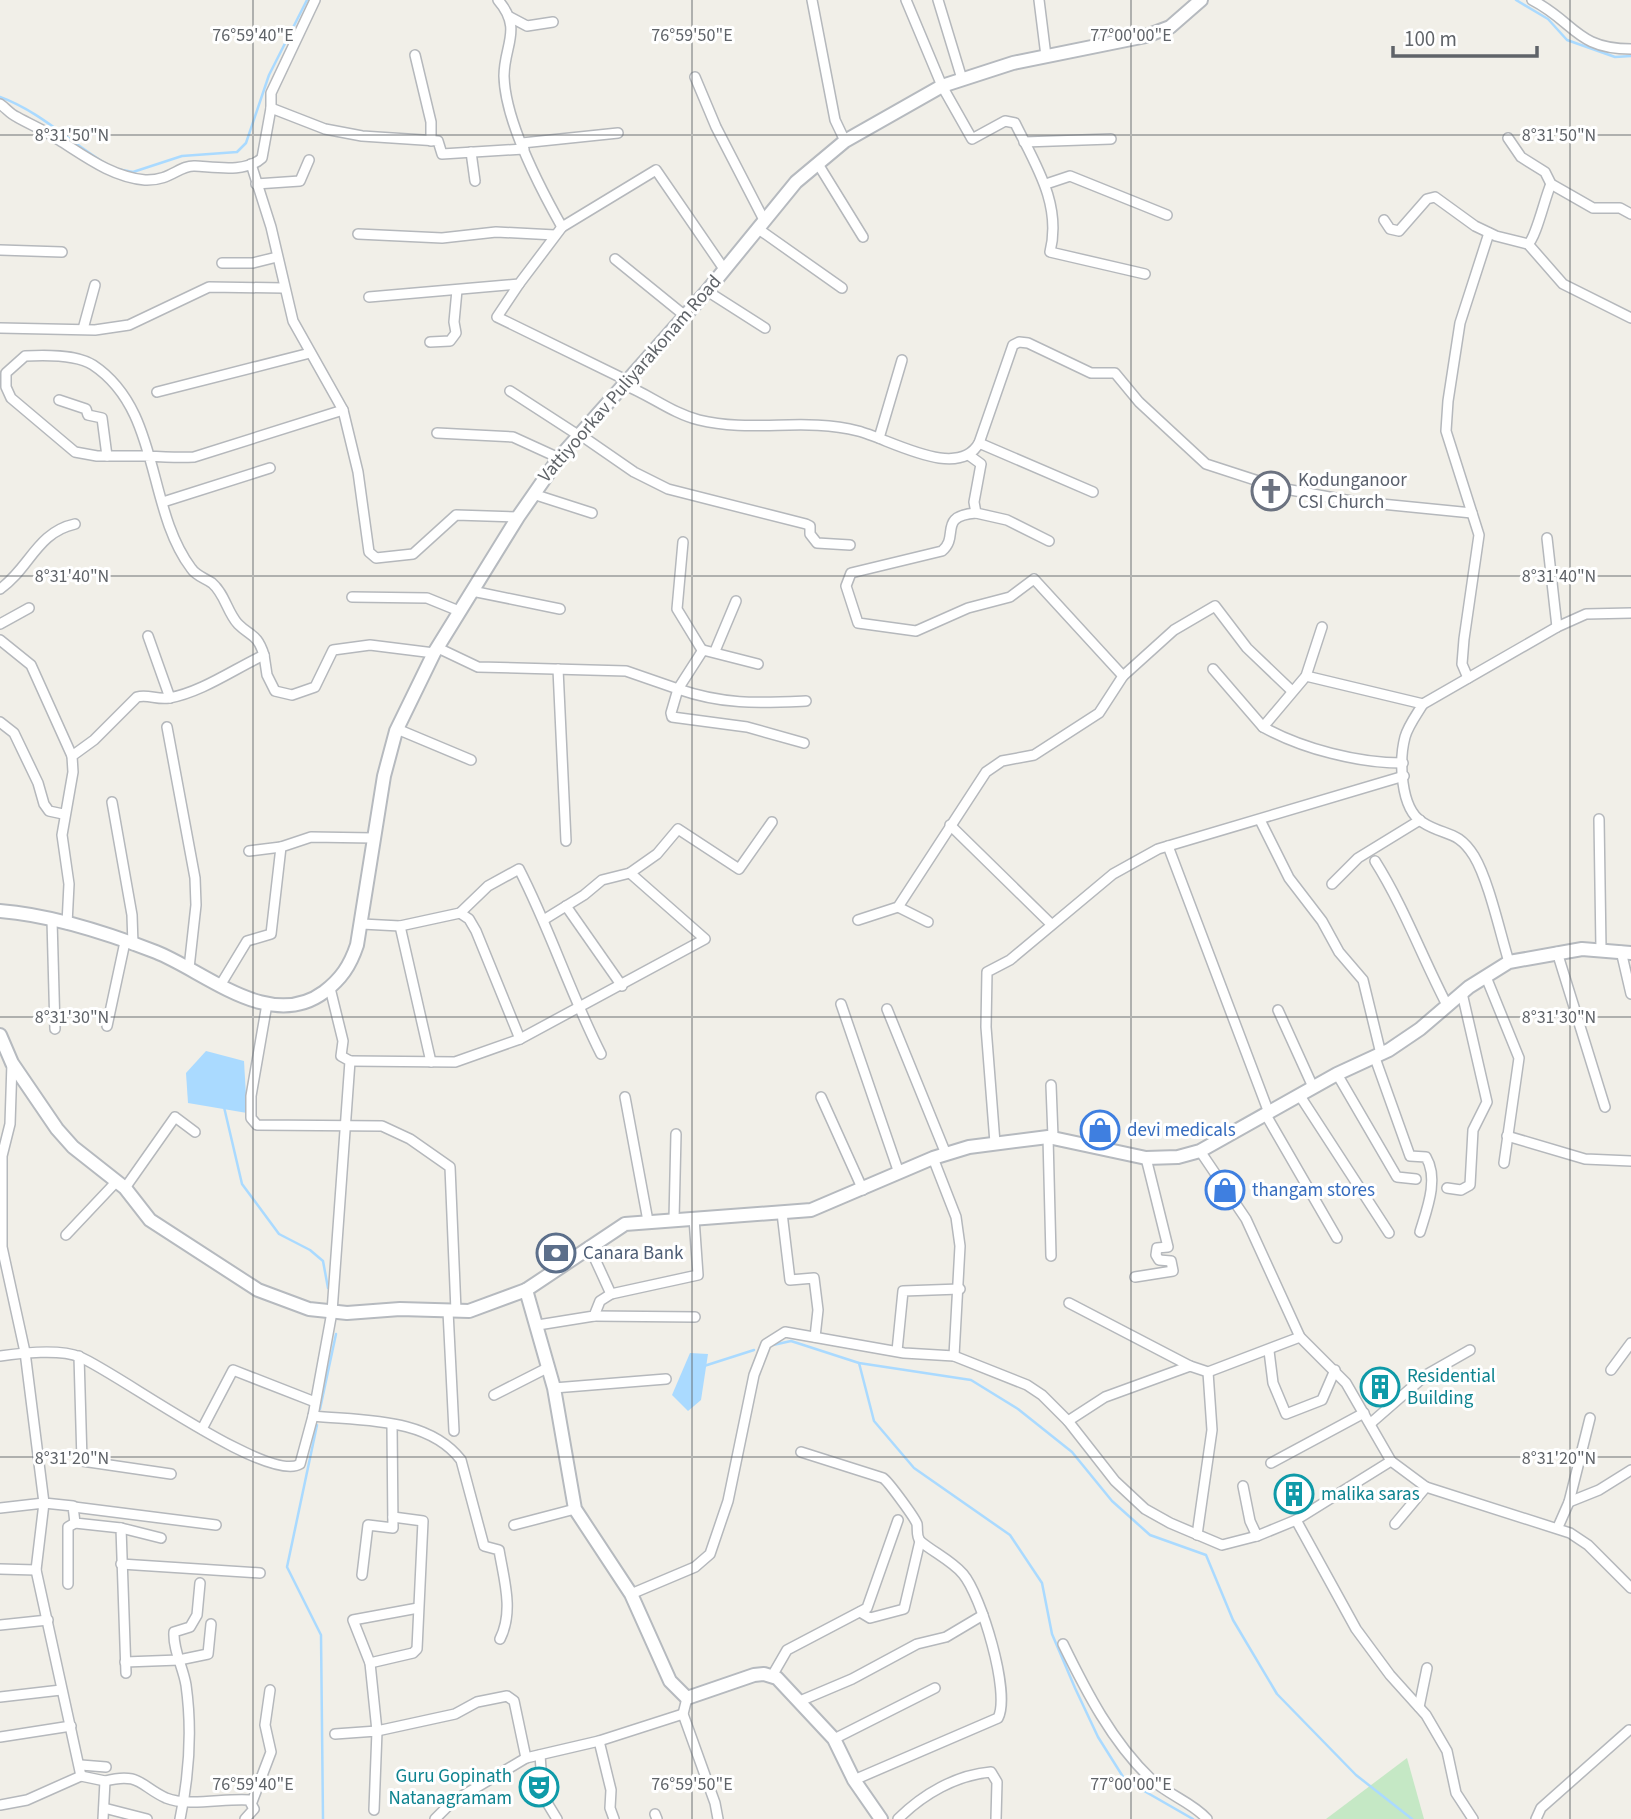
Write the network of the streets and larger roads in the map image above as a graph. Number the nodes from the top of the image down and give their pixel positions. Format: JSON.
{"nodes":[{"id":1,"x":315,"y":0,"type":"edge"},
{"id":2,"x":498,"y":0,"type":"edge"},
{"id":3,"x":812,"y":0,"type":"edge"},
{"id":4,"x":906,"y":0,"type":"edge"},
{"id":5,"x":938,"y":0,"type":"edge"},
{"id":6,"x":1039,"y":0,"type":"edge"},
{"id":7,"x":1201,"y":0,"type":"edge"},
{"id":8,"x":1532,"y":0,"type":"edge"},
{"id":9,"x":510,"y":17,"type":"junction"},
{"id":10,"x":553,"y":22,"type":"dead end"},
{"id":11,"x":1631,"y":49,"type":"edge"},
{"id":12,"x":415,"y":55,"type":"dead end"},
{"id":13,"x":1046,"y":56,"type":"junction"},
{"id":14,"x":695,"y":77,"type":"dead end"},
{"id":15,"x":962,"y":79,"type":"junction"},
{"id":16,"x":942,"y":86,"type":"junction"},
{"id":17,"x":0,"y":104,"type":"edge"},
{"id":18,"x":271,"y":108,"type":"junction"},
{"id":19,"x":618,"y":133,"type":"dead end"},
{"id":20,"x":1508,"y":138,"type":"dead end"},
{"id":21,"x":1111,"y":139,"type":"dead end"},
{"id":22,"x":431,"y":141,"type":"junction"},
{"id":23,"x":845,"y":141,"type":"junction"},
{"id":24,"x":1024,"y":142,"type":"junction"},
{"id":25,"x":523,"y":146,"type":"junction"},
{"id":26,"x":471,"y":152,"type":"junction"},
{"id":27,"x":309,"y":160,"type":"dead end"},
{"id":28,"x":251,"y":164,"type":"junction"},
{"id":29,"x":818,"y":164,"type":"junction"},
{"id":30,"x":475,"y":181,"type":"dead end"},
{"id":31,"x":256,"y":184,"type":"junction"},
{"id":32,"x":1046,"y":184,"type":"junction"},
{"id":33,"x":1551,"y":184,"type":"junction"},
{"id":34,"x":1631,"y":214,"type":"edge"},
{"id":35,"x":1167,"y":215,"type":"dead end"},
{"id":36,"x":1384,"y":220,"type":"dead end"},
{"id":37,"x":761,"y":224,"type":"junction"},
{"id":38,"x":562,"y":227,"type":"junction"},
{"id":39,"x":1489,"y":233,"type":"junction"},
{"id":40,"x":358,"y":234,"type":"dead end"},
{"id":41,"x":555,"y":235,"type":"junction"},
{"id":42,"x":863,"y":237,"type":"dead end"},
{"id":43,"x":1528,"y":244,"type":"junction"},
{"id":44,"x":0,"y":250,"type":"edge"},
{"id":45,"x":62,"y":252,"type":"dead end"},
{"id":46,"x":277,"y":257,"type":"junction"},
{"id":47,"x":615,"y":259,"type":"dead end"},
{"id":48,"x":222,"y":262,"type":"dead end"},
{"id":49,"x":724,"y":269,"type":"junction"},
{"id":50,"x":1145,"y":274,"type":"dead end"},
{"id":51,"x":519,"y":284,"type":"junction"},
{"id":52,"x":95,"y":285,"type":"dead end"},
{"id":53,"x":284,"y":288,"type":"junction"},
{"id":54,"x":842,"y":288,"type":"dead end"},
{"id":55,"x":457,"y":290,"type":"junction"},
{"id":56,"x":707,"y":291,"type":"junction"},
{"id":57,"x":369,"y":297,"type":"dead end"},
{"id":58,"x":684,"y":315,"type":"junction"},
{"id":59,"x":1631,"y":318,"type":"edge"},
{"id":60,"x":0,"y":328,"type":"edge"},
{"id":61,"x":765,"y":328,"type":"dead end"},
{"id":62,"x":83,"y":329,"type":"junction"},
{"id":63,"x":429,"y":342,"type":"dead end"},
{"id":64,"x":310,"y":353,"type":"junction"},
{"id":65,"x":902,"y":360,"type":"dead end"},
{"id":66,"x":624,"y":382,"type":"junction"},
{"id":67,"x":510,"y":391,"type":"dead end"},
{"id":68,"x":157,"y":392,"type":"dead end"},
{"id":69,"x":59,"y":400,"type":"dead end"},
{"id":70,"x":343,"y":410,"type":"junction"},
{"id":71,"x":437,"y":433,"type":"dead end"},
{"id":72,"x":579,"y":435,"type":"junction"},
{"id":73,"x":879,"y":438,"type":"junction"},
{"id":74,"x":979,"y":443,"type":"junction"},
{"id":75,"x":107,"y":456,"type":"junction"},
{"id":76,"x":970,"y":456,"type":"junction"},
{"id":77,"x":152,"y":457,"type":"junction"},
{"id":78,"x":559,"y":458,"type":"junction"},
{"id":79,"x":270,"y":468,"type":"dead end"},
{"id":80,"x":1093,"y":492,"type":"dead end"},
{"id":81,"x":533,"y":494,"type":"junction"},
{"id":82,"x":163,"y":502,"type":"junction"},
{"id":83,"x":592,"y":513,"type":"dead end"},
{"id":84,"x":976,"y":513,"type":"junction"},
{"id":85,"x":1472,"y":513,"type":"junction"},
{"id":86,"x":518,"y":517,"type":"junction"},
{"id":87,"x":75,"y":524,"type":"dead end"},
{"id":88,"x":1547,"y":538,"type":"dead end"},
{"id":89,"x":1049,"y":541,"type":"dead end"},
{"id":90,"x":683,"y":542,"type":"dead end"},
{"id":91,"x":850,"y":545,"type":"dead end"},
{"id":92,"x":0,"y":589,"type":"edge"},
{"id":93,"x":472,"y":590,"type":"junction"},
{"id":94,"x":352,"y":597,"type":"dead end"},
{"id":95,"x":736,"y":601,"type":"dead end"},
{"id":96,"x":29,"y":608,"type":"dead end"},
{"id":97,"x":560,"y":609,"type":"dead end"},
{"id":98,"x":459,"y":611,"type":"junction"},
{"id":99,"x":1631,"y":613,"type":"edge"},
{"id":100,"x":0,"y":624,"type":"edge"},
{"id":101,"x":1322,"y":626,"type":"dead end"},
{"id":102,"x":1557,"y":627,"type":"junction"},
{"id":103,"x":148,"y":636,"type":"dead end"},
{"id":104,"x":0,"y":640,"type":"edge"},
{"id":105,"x":436,"y":650,"type":"junction"},
{"id":106,"x":702,"y":650,"type":"junction"},
{"id":107,"x":715,"y":651,"type":"junction"},
{"id":108,"x":264,"y":655,"type":"junction"},
{"id":109,"x":758,"y":664,"type":"dead end"},
{"id":110,"x":558,"y":669,"type":"junction"},
{"id":111,"x":1213,"y":669,"type":"dead end"},
{"id":112,"x":1123,"y":676,"type":"junction"},
{"id":113,"x":1306,"y":676,"type":"junction"},
{"id":114,"x":1468,"y":678,"type":"junction"},
{"id":115,"x":678,"y":689,"type":"junction"},
{"id":116,"x":1292,"y":691,"type":"junction"},
{"id":117,"x":170,"y":698,"type":"junction"},
{"id":118,"x":806,"y":701,"type":"dead end"},
{"id":119,"x":1423,"y":704,"type":"junction"},
{"id":120,"x":0,"y":722,"type":"edge"},
{"id":121,"x":167,"y":727,"type":"dead end"},
{"id":122,"x":1263,"y":727,"type":"junction"},
{"id":123,"x":397,"y":729,"type":"junction"},
{"id":124,"x":804,"y":743,"type":"dead end"},
{"id":125,"x":72,"y":756,"type":"junction"},
{"id":126,"x":471,"y":761,"type":"dead end"},
{"id":127,"x":1404,"y":763,"type":"junction"},
{"id":128,"x":1404,"y":776,"type":"junction"},
{"id":129,"x":112,"y":802,"type":"dead end"},
{"id":130,"x":63,"y":814,"type":"junction"},
{"id":131,"x":1599,"y":819,"type":"dead end"},
{"id":132,"x":1260,"y":820,"type":"junction"},
{"id":133,"x":1420,"y":820,"type":"junction"},
{"id":134,"x":772,"y":822,"type":"dead end"},
{"id":135,"x":950,"y":825,"type":"junction"},
{"id":136,"x":373,"y":838,"type":"junction"},
{"id":137,"x":566,"y":841,"type":"dead end"},
{"id":138,"x":1168,"y":846,"type":"junction"},
{"id":139,"x":281,"y":847,"type":"junction"},
{"id":140,"x":249,"y":851,"type":"dead end"},
{"id":141,"x":1375,"y":861,"type":"dead end"},
{"id":142,"x":629,"y":873,"type":"junction"},
{"id":143,"x":1332,"y":884,"type":"dead end"},
{"id":144,"x":566,"y":906,"type":"junction"},
{"id":145,"x":898,"y":907,"type":"junction"},
{"id":146,"x":0,"y":911,"type":"edge"},
{"id":147,"x":460,"y":913,"type":"junction"},
{"id":148,"x":545,"y":919,"type":"junction"},
{"id":149,"x":52,"y":920,"type":"junction"},
{"id":150,"x":858,"y":920,"type":"dead end"},
{"id":151,"x":928,"y":922,"type":"dead end"},
{"id":152,"x":66,"y":924,"type":"junction"},
{"id":153,"x":362,"y":924,"type":"junction"},
{"id":154,"x":1051,"y":924,"type":"junction"},
{"id":155,"x":400,"y":926,"type":"junction"},
{"id":156,"x":129,"y":943,"type":"junction"},
{"id":157,"x":1601,"y":949,"type":"junction"},
{"id":158,"x":1557,"y":952,"type":"junction"},
{"id":159,"x":1626,"y":952,"type":"edge"},
{"id":160,"x":1509,"y":962,"type":"junction"},
{"id":161,"x":189,"y":968,"type":"junction"},
{"id":162,"x":1486,"y":977,"type":"junction"},
{"id":163,"x":221,"y":984,"type":"junction"},
{"id":164,"x":622,"y":986,"type":"junction"},
{"id":165,"x":330,"y":988,"type":"junction"},
{"id":166,"x":1462,"y":993,"type":"junction"},
{"id":167,"x":1631,"y":994,"type":"edge"},
{"id":168,"x":267,"y":1004,"type":"junction"},
{"id":169,"x":841,"y":1004,"type":"dead end"},
{"id":170,"x":1447,"y":1005,"type":"junction"},
{"id":171,"x":578,"y":1009,"type":"junction"},
{"id":172,"x":887,"y":1009,"type":"dead end"},
{"id":173,"x":1278,"y":1010,"type":"dead end"},
{"id":174,"x":107,"y":1026,"type":"dead end"},
{"id":175,"x":55,"y":1029,"type":"dead end"},
{"id":176,"x":0,"y":1035,"type":"edge"},
{"id":177,"x":520,"y":1039,"type":"junction"},
{"id":178,"x":601,"y":1054,"type":"dead end"},
{"id":179,"x":1378,"y":1056,"type":"junction"},
{"id":180,"x":350,"y":1061,"type":"junction"},
{"id":181,"x":431,"y":1062,"type":"junction"},
{"id":182,"x":12,"y":1063,"type":"junction"},
{"id":183,"x":1337,"y":1074,"type":"junction"},
{"id":184,"x":1051,"y":1085,"type":"dead end"},
{"id":185,"x":1313,"y":1087,"type":"junction"},
{"id":186,"x":1300,"y":1096,"type":"junction"},
{"id":187,"x":625,"y":1097,"type":"dead end"},
{"id":188,"x":821,"y":1097,"type":"dead end"},
{"id":189,"x":1605,"y":1107,"type":"dead end"},
{"id":190,"x":1267,"y":1114,"type":"junction"},
{"id":191,"x":345,"y":1123,"type":"junction"},
{"id":192,"x":195,"y":1132,"type":"dead end"},
{"id":193,"x":676,"y":1134,"type":"dead end"},
{"id":194,"x":1507,"y":1136,"type":"junction"},
{"id":195,"x":1050,"y":1137,"type":"junction"},
{"id":196,"x":995,"y":1143,"type":"junction"},
{"id":197,"x":1200,"y":1151,"type":"junction"},
{"id":198,"x":946,"y":1154,"type":"junction"},
{"id":199,"x":1,"y":1156,"type":"edge"},
{"id":200,"x":933,"y":1158,"type":"junction"},
{"id":201,"x":1146,"y":1158,"type":"junction"},
{"id":202,"x":1631,"y":1161,"type":"edge"},
{"id":203,"x":1504,"y":1163,"type":"dead end"},
{"id":204,"x":899,"y":1173,"type":"junction"},
{"id":205,"x":1416,"y":1179,"type":"dead end"},
{"id":206,"x":121,"y":1184,"type":"junction"},
{"id":207,"x":1447,"y":1188,"type":"dead end"},
{"id":208,"x":863,"y":1189,"type":"junction"},
{"id":209,"x":782,"y":1213,"type":"junction"},
{"id":210,"x":694,"y":1218,"type":"junction"},
{"id":211,"x":674,"y":1219,"type":"junction"},
{"id":212,"x":648,"y":1221,"type":"junction"},
{"id":213,"x":1420,"y":1232,"type":"dead end"},
{"id":214,"x":1389,"y":1233,"type":"dead end"},
{"id":215,"x":66,"y":1235,"type":"dead end"},
{"id":216,"x":1337,"y":1238,"type":"dead end"},
{"id":217,"x":589,"y":1246,"type":"junction"},
{"id":218,"x":1,"y":1247,"type":"edge"},
{"id":219,"x":1051,"y":1256,"type":"dead end"},
{"id":220,"x":1135,"y":1277,"type":"dead end"},
{"id":221,"x":960,"y":1289,"type":"junction"},
{"id":222,"x":526,"y":1290,"type":"junction"},
{"id":223,"x":611,"y":1294,"type":"junction"},
{"id":224,"x":1069,"y":1303,"type":"dead end"},
{"id":225,"x":452,"y":1311,"type":"junction"},
{"id":226,"x":332,"y":1312,"type":"junction"},
{"id":227,"x":594,"y":1316,"type":"junction"},
{"id":228,"x":695,"y":1317,"type":"dead end"},
{"id":229,"x":538,"y":1325,"type":"junction"},
{"id":230,"x":815,"y":1337,"type":"junction"},
{"id":231,"x":1300,"y":1337,"type":"junction"},
{"id":232,"x":1631,"y":1343,"type":"edge"},
{"id":233,"x":1470,"y":1350,"type":"dead end"},
{"id":234,"x":897,"y":1351,"type":"junction"},
{"id":235,"x":1269,"y":1351,"type":"junction"},
{"id":236,"x":26,"y":1352,"type":"junction"},
{"id":237,"x":0,"y":1356,"type":"edge"},
{"id":238,"x":79,"y":1356,"type":"junction"},
{"id":239,"x":954,"y":1356,"type":"junction"},
{"id":240,"x":1190,"y":1366,"type":"junction"},
{"id":241,"x":549,"y":1367,"type":"junction"},
{"id":242,"x":1335,"y":1370,"type":"junction"},
{"id":243,"x":1611,"y":1370,"type":"dead end"},
{"id":244,"x":1208,"y":1372,"type":"junction"},
{"id":245,"x":666,"y":1379,"type":"dead end"},
{"id":246,"x":554,"y":1388,"type":"junction"},
{"id":247,"x":494,"y":1395,"type":"dead end"},
{"id":248,"x":316,"y":1402,"type":"junction"},
{"id":249,"x":1364,"y":1413,"type":"junction"},
{"id":250,"x":313,"y":1416,"type":"junction"},
{"id":251,"x":1590,"y":1418,"type":"dead end"},
{"id":252,"x":1068,"y":1421,"type":"junction"},
{"id":253,"x":1371,"y":1423,"type":"junction"},
{"id":254,"x":392,"y":1425,"type":"junction"},
{"id":255,"x":202,"y":1429,"type":"junction"},
{"id":256,"x":454,"y":1431,"type":"dead end"},
{"id":257,"x":801,"y":1452,"type":"dead end"},
{"id":258,"x":1391,"y":1461,"type":"junction"},
{"id":259,"x":1271,"y":1463,"type":"dead end"},
{"id":260,"x":1631,"y":1470,"type":"edge"},
{"id":261,"x":172,"y":1475,"type":"dead end"},
{"id":262,"x":1243,"y":1486,"type":"dead end"},
{"id":263,"x":1426,"y":1487,"type":"junction"},
{"id":264,"x":1569,"y":1502,"type":"junction"},
{"id":265,"x":44,"y":1503,"type":"junction"},
{"id":266,"x":74,"y":1507,"type":"junction"},
{"id":267,"x":0,"y":1508,"type":"edge"},
{"id":268,"x":575,"y":1509,"type":"junction"},
{"id":269,"x":393,"y":1517,"type":"junction"},
{"id":270,"x":898,"y":1520,"type":"dead end"},
{"id":271,"x":1296,"y":1520,"type":"junction"},
{"id":272,"x":75,"y":1523,"type":"junction"},
{"id":273,"x":1395,"y":1524,"type":"dead end"},
{"id":274,"x":215,"y":1525,"type":"dead end"},
{"id":275,"x":514,"y":1525,"type":"dead end"},
{"id":276,"x":1558,"y":1527,"type":"junction"},
{"id":277,"x":121,"y":1528,"type":"junction"},
{"id":278,"x":1198,"y":1535,"type":"junction"},
{"id":279,"x":1257,"y":1536,"type":"junction"},
{"id":280,"x":161,"y":1538,"type":"dead end"},
{"id":281,"x":920,"y":1541,"type":"junction"},
{"id":282,"x":121,"y":1564,"type":"junction"},
{"id":283,"x":0,"y":1569,"type":"edge"},
{"id":284,"x":36,"y":1570,"type":"junction"},
{"id":285,"x":260,"y":1573,"type":"dead end"},
{"id":286,"x":362,"y":1575,"type":"dead end"},
{"id":287,"x":200,"y":1583,"type":"dead end"},
{"id":288,"x":68,"y":1584,"type":"dead end"},
{"id":289,"x":1631,"y":1588,"type":"edge"},
{"id":290,"x":631,"y":1594,"type":"junction"},
{"id":291,"x":418,"y":1608,"type":"junction"},
{"id":292,"x":860,"y":1612,"type":"junction"},
{"id":293,"x":983,"y":1615,"type":"junction"},
{"id":294,"x":48,"y":1620,"type":"junction"},
{"id":295,"x":211,"y":1624,"type":"dead end"},
{"id":296,"x":0,"y":1625,"type":"edge"},
{"id":297,"x":500,"y":1639,"type":"dead end"},
{"id":298,"x":1063,"y":1644,"type":"dead end"},
{"id":299,"x":179,"y":1660,"type":"junction"},
{"id":300,"x":125,"y":1662,"type":"junction"},
{"id":301,"x":370,"y":1663,"type":"junction"},
{"id":302,"x":1427,"y":1668,"type":"dead end"},
{"id":303,"x":126,"y":1673,"type":"dead end"},
{"id":304,"x":772,"y":1676,"type":"junction"},
{"id":305,"x":935,"y":1688,"type":"dead end"},
{"id":306,"x":61,"y":1690,"type":"junction"},
{"id":307,"x":270,"y":1690,"type":"dead end"},
{"id":308,"x":0,"y":1697,"type":"edge"},
{"id":309,"x":687,"y":1698,"type":"junction"},
{"id":310,"x":800,"y":1701,"type":"junction"},
{"id":311,"x":1419,"y":1707,"type":"junction"},
{"id":312,"x":682,"y":1714,"type":"junction"},
{"id":313,"x":71,"y":1726,"type":"junction"},
{"id":314,"x":1629,"y":1730,"type":"edge"},
{"id":315,"x":377,"y":1731,"type":"junction"},
{"id":316,"x":335,"y":1734,"type":"dead end"},
{"id":317,"x":0,"y":1737,"type":"edge"},
{"id":318,"x":834,"y":1739,"type":"junction"},
{"id":319,"x":599,"y":1741,"type":"junction"},
{"id":320,"x":540,"y":1755,"type":"junction"},
{"id":321,"x":526,"y":1758,"type":"junction"},
{"id":322,"x":81,"y":1765,"type":"junction"},
{"id":323,"x":106,"y":1767,"type":"dead end"},
{"id":324,"x":81,"y":1776,"type":"junction"},
{"id":325,"x":854,"y":1780,"type":"junction"},
{"id":326,"x":105,"y":1781,"type":"junction"},
{"id":327,"x":184,"y":1799,"type":"junction"},
{"id":328,"x":252,"y":1802,"type":"junction"},
{"id":329,"x":0,"y":1805,"type":"edge"},
{"id":330,"x":104,"y":1808,"type":"junction"},
{"id":331,"x":374,"y":1810,"type":"dead end"},
{"id":332,"x":103,"y":1819,"type":"edge"},
{"id":333,"x":147,"y":1819,"type":"edge"},
{"id":334,"x":180,"y":1819,"type":"edge"},
{"id":335,"x":245,"y":1819,"type":"edge"},
{"id":336,"x":435,"y":1819,"type":"edge"},
{"id":337,"x":556,"y":1819,"type":"edge"},
{"id":338,"x":614,"y":1819,"type":"edge"},
{"id":339,"x":718,"y":1819,"type":"edge"},
{"id":340,"x":881,"y":1819,"type":"edge"},
{"id":341,"x":898,"y":1819,"type":"edge"},
{"id":342,"x":996,"y":1819,"type":"edge"},
{"id":343,"x":1208,"y":1819,"type":"edge"},
{"id":344,"x":1473,"y":1819,"type":"edge"},
{"id":345,"x":1536,"y":1819,"type":"edge"}],
"edges":[{"from":1,"to":18,"type":"street"},
{"from":2,"to":9,"type":"street"},
{"from":3,"to":23,"type":"street"},
{"from":4,"to":16,"type":"street"},
{"from":5,"to":15,"type":"street"},
{"from":6,"to":13,"type":"street"},
{"from":7,"to":13,"type":"street","name":"Vattiyoorkav Puliyarakonam Road"},
{"from":8,"to":11,"type":"street"},
{"from":9,"to":10,"type":"street"},
{"from":9,"to":25,"type":"street"},
{"from":12,"to":22,"type":"street"},
{"from":13,"to":15,"type":"street","name":"Vattiyoorkav Puliyarakonam Road"},
{"from":14,"to":37,"type":"street"},
{"from":15,"to":16,"type":"street","name":"Vattiyoorkav Puliyarakonam Road"},
{"from":16,"to":23,"type":"street","name":"Vattiyoorkav Puliyarakonam Road"},
{"from":16,"to":24,"type":"street"},
{"from":17,"to":28,"type":"street"},
{"from":18,"to":22,"type":"street"},
{"from":18,"to":28,"type":"street"},
{"from":19,"to":25,"type":"street"},
{"from":20,"to":33,"type":"street"},
{"from":21,"to":24,"type":"street"},
{"from":22,"to":26,"type":"street"},
{"from":23,"to":29,"type":"street","name":"Vattiyoorkav Puliyarakonam Road"},
{"from":24,"to":32,"type":"street"},
{"from":25,"to":26,"type":"street"},
{"from":25,"to":38,"type":"street"},
{"from":26,"to":30,"type":"street"},
{"from":27,"to":31,"type":"street"},
{"from":28,"to":31,"type":"street"},
{"from":29,"to":37,"type":"street","name":"Vattiyoorkav Puliyarakonam Road"},
{"from":29,"to":42,"type":"street"},
{"from":31,"to":46,"type":"street"},
{"from":32,"to":35,"type":"street"},
{"from":32,"to":50,"type":"street"},
{"from":33,"to":34,"type":"street"},
{"from":33,"to":43,"type":"street"},
{"from":36,"to":39,"type":"street"},
{"from":37,"to":49,"type":"street","name":"Vattiyoorkav Puliyarakonam Road"},
{"from":37,"to":54,"type":"street"},
{"from":38,"to":41,"type":"street"},
{"from":38,"to":49,"type":"street"},
{"from":39,"to":43,"type":"street"},
{"from":39,"to":85,"type":"street"},
{"from":40,"to":41,"type":"street"},
{"from":41,"to":51,"type":"street"},
{"from":43,"to":59,"type":"street"},
{"from":44,"to":45,"type":"street"},
{"from":46,"to":48,"type":"street"},
{"from":46,"to":53,"type":"street"},
{"from":47,"to":58,"type":"street"},
{"from":49,"to":56,"type":"street","name":"Vattiyoorkav Puliyarakonam Road"},
{"from":51,"to":55,"type":"street"},
{"from":51,"to":66,"type":"street"},
{"from":52,"to":62,"type":"street"},
{"from":53,"to":62,"type":"street"},
{"from":53,"to":64,"type":"street"},
{"from":55,"to":57,"type":"street"},
{"from":55,"to":63,"type":"street"},
{"from":56,"to":58,"type":"street","name":"Vattiyoorkav Puliyarakonam Road"},
{"from":56,"to":61,"type":"street"},
{"from":58,"to":66,"type":"street","name":"Vattiyoorkav Puliyarakonam Road"},
{"from":60,"to":62,"type":"street"},
{"from":64,"to":68,"type":"street"},
{"from":64,"to":70,"type":"street"},
{"from":65,"to":73,"type":"street"},
{"from":66,"to":72,"type":"street","name":"Vattiyoorkav Puliyarakonam Road"},
{"from":66,"to":73,"type":"street"},
{"from":67,"to":72,"type":"street"},
{"from":69,"to":75,"type":"street"},
{"from":70,"to":77,"type":"street"},
{"from":70,"to":86,"type":"street"},
{"from":71,"to":78,"type":"street"},
{"from":72,"to":78,"type":"street","name":"Vattiyoorkav Puliyarakonam Road"},
{"from":72,"to":91,"type":"street"},
{"from":73,"to":76,"type":"street"},
{"from":74,"to":76,"type":"street"},
{"from":74,"to":80,"type":"street"},
{"from":74,"to":85,"type":"street"},
{"from":75,"to":77,"type":"street"},
{"from":75,"to":77,"type":"street"},
{"from":76,"to":84,"type":"street"},
{"from":77,"to":82,"type":"street"},
{"from":78,"to":81,"type":"street","name":"Vattiyoorkav Puliyarakonam Road"},
{"from":79,"to":82,"type":"street"},
{"from":81,"to":83,"type":"street"},
{"from":81,"to":86,"type":"street","name":"Vattiyoorkav Puliyarakonam Road"},
{"from":82,"to":108,"type":"street"},
{"from":84,"to":89,"type":"street"},
{"from":84,"to":112,"type":"street"},
{"from":85,"to":114,"type":"street"},
{"from":86,"to":93,"type":"street","name":"Vattiyoorkav Puliyarakonam Road"},
{"from":87,"to":92,"type":"street"},
{"from":88,"to":102,"type":"street"},
{"from":90,"to":106,"type":"street"},
{"from":93,"to":97,"type":"street"},
{"from":93,"to":98,"type":"street","name":"Vattiyoorkav Puliyarakonam Road"},
{"from":94,"to":98,"type":"street"},
{"from":95,"to":107,"type":"street"},
{"from":96,"to":100,"type":"street"},
{"from":98,"to":105,"type":"street","name":"Vattiyoorkav Puliyarakonam Road"},
{"from":99,"to":102,"type":"street"},
{"from":101,"to":113,"type":"street"},
{"from":102,"to":114,"type":"street"},
{"from":103,"to":117,"type":"street"},
{"from":104,"to":125,"type":"street"},
{"from":105,"to":108,"type":"street"},
{"from":105,"to":110,"type":"street"},
{"from":105,"to":123,"type":"street","name":"Vattiyoorkav Puliyarakonam Road"},
{"from":106,"to":107,"type":"street"},
{"from":106,"to":115,"type":"street"},
{"from":107,"to":109,"type":"street"},
{"from":108,"to":117,"type":"street"},
{"from":110,"to":115,"type":"street"},
{"from":110,"to":137,"type":"street"},
{"from":111,"to":122,"type":"street"},
{"from":112,"to":116,"type":"street"},
{"from":112,"to":135,"type":"street"},
{"from":113,"to":116,"type":"street"},
{"from":113,"to":119,"type":"street"},
{"from":114,"to":119,"type":"street"},
{"from":115,"to":118,"type":"street"},
{"from":115,"to":124,"type":"street"},
{"from":116,"to":122,"type":"street"},
{"from":117,"to":125,"type":"street"},
{"from":119,"to":127,"type":"street"},
{"from":120,"to":130,"type":"street"},
{"from":121,"to":161,"type":"street"},
{"from":122,"to":127,"type":"street"},
{"from":123,"to":126,"type":"street"},
{"from":123,"to":136,"type":"street","name":"Vattiyoorkav Puliyarakonam Road"},
{"from":125,"to":130,"type":"street"},
{"from":127,"to":128,"type":"street"},
{"from":128,"to":132,"type":"street"},
{"from":128,"to":133,"type":"street"},
{"from":129,"to":156,"type":"street"},
{"from":130,"to":152,"type":"street"},
{"from":131,"to":157,"type":"street"},
{"from":132,"to":138,"type":"street"},
{"from":132,"to":179,"type":"street"},
{"from":133,"to":143,"type":"street"},
{"from":133,"to":160,"type":"street"},
{"from":134,"to":142,"type":"street"},
{"from":135,"to":145,"type":"street"},
{"from":135,"to":154,"type":"street"},
{"from":136,"to":139,"type":"street"},
{"from":136,"to":153,"type":"street","name":"Vattiyoorkav Puliyarakonam Road"},
{"from":138,"to":154,"type":"street"},
{"from":138,"to":190,"type":"street"},
{"from":139,"to":140,"type":"street"},
{"from":139,"to":163,"type":"street"},
{"from":141,"to":170,"type":"street"},
{"from":142,"to":144,"type":"street"},
{"from":142,"to":164,"type":"street"},
{"from":144,"to":148,"type":"street"},
{"from":144,"to":164,"type":"street"},
{"from":145,"to":150,"type":"street"},
{"from":145,"to":151,"type":"street"},
{"from":146,"to":149,"type":"street","name":"Vattiyoorkav Puliyarakonam Road"},
{"from":147,"to":148,"type":"street"},
{"from":147,"to":155,"type":"street"},
{"from":147,"to":177,"type":"street"},
{"from":148,"to":171,"type":"street"},
{"from":149,"to":152,"type":"street","name":"Vattiyoorkav Puliyarakonam Road"},
{"from":149,"to":175,"type":"street"},
{"from":152,"to":156,"type":"street","name":"Vattiyoorkav Puliyarakonam Road"},
{"from":153,"to":155,"type":"street"},
{"from":153,"to":165,"type":"street","name":"Vattiyoorkav Puliyarakonam Road"},
{"from":154,"to":196,"type":"street"},
{"from":155,"to":181,"type":"street"},
{"from":156,"to":161,"type":"street","name":"Vattiyoorkav Puliyarakonam Road"},
{"from":156,"to":174,"type":"street"},
{"from":157,"to":158,"type":"street"},
{"from":157,"to":159,"type":"street"},
{"from":158,"to":160,"type":"street"},
{"from":158,"to":189,"type":"street"},
{"from":159,"to":167,"type":"street"},
{"from":160,"to":162,"type":"street"},
{"from":161,"to":163,"type":"street","name":"Vattiyoorkav Puliyarakonam Road"},
{"from":162,"to":166,"type":"street"},
{"from":162,"to":194,"type":"street"},
{"from":163,"to":168,"type":"street","name":"Vattiyoorkav Puliyarakonam Road"},
{"from":164,"to":171,"type":"street"},
{"from":165,"to":168,"type":"street","name":"Vattiyoorkav Puliyarakonam Road"},
{"from":165,"to":180,"type":"street"},
{"from":166,"to":170,"type":"street"},
{"from":166,"to":207,"type":"street"},
{"from":168,"to":191,"type":"street"},
{"from":169,"to":204,"type":"street"},
{"from":170,"to":179,"type":"street"},
{"from":171,"to":177,"type":"street"},
{"from":171,"to":178,"type":"street"},
{"from":172,"to":198,"type":"street"},
{"from":173,"to":185,"type":"street"},
{"from":176,"to":182,"type":"street"},
{"from":177,"to":181,"type":"street"},
{"from":179,"to":183,"type":"street"},
{"from":179,"to":213,"type":"street"},
{"from":180,"to":181,"type":"street"},
{"from":180,"to":191,"type":"street"},
{"from":182,"to":199,"type":"street"},
{"from":182,"to":206,"type":"street"},
{"from":183,"to":185,"type":"street"},
{"from":183,"to":205,"type":"street"},
{"from":184,"to":195,"type":"street"},
{"from":185,"to":186,"type":"street"},
{"from":186,"to":190,"type":"street"},
{"from":186,"to":214,"type":"street"},
{"from":187,"to":212,"type":"street"},
{"from":188,"to":208,"type":"street"},
{"from":190,"to":197,"type":"street"},
{"from":190,"to":216,"type":"street"},
{"from":191,"to":225,"type":"street"},
{"from":191,"to":226,"type":"street"},
{"from":192,"to":206,"type":"street"},
{"from":193,"to":211,"type":"street"},
{"from":194,"to":202,"type":"street"},
{"from":194,"to":203,"type":"street"},
{"from":195,"to":196,"type":"street"},
{"from":195,"to":201,"type":"street"},
{"from":195,"to":219,"type":"street"},
{"from":196,"to":198,"type":"street"},
{"from":197,"to":201,"type":"street"},
{"from":197,"to":231,"type":"street"},
{"from":198,"to":200,"type":"street"},
{"from":199,"to":218,"type":"street"},
{"from":200,"to":204,"type":"street"},
{"from":200,"to":221,"type":"street"},
{"from":201,"to":220,"type":"street"},
{"from":204,"to":208,"type":"street"},
{"from":206,"to":215,"type":"street"},
{"from":206,"to":226,"type":"street"},
{"from":208,"to":209,"type":"street"},
{"from":209,"to":210,"type":"street"},
{"from":209,"to":230,"type":"street"},
{"from":210,"to":211,"type":"street"},
{"from":210,"to":223,"type":"street"},
{"from":211,"to":212,"type":"street"},
{"from":212,"to":217,"type":"street"},
{"from":217,"to":222,"type":"street"},
{"from":217,"to":223,"type":"street"},
{"from":218,"to":236,"type":"street"},
{"from":221,"to":234,"type":"street"},
{"from":221,"to":239,"type":"street"},
{"from":222,"to":225,"type":"street"},
{"from":222,"to":229,"type":"street"},
{"from":223,"to":227,"type":"street"},
{"from":224,"to":240,"type":"street"},
{"from":225,"to":226,"type":"street"},
{"from":225,"to":256,"type":"street"},
{"from":226,"to":248,"type":"street"},
{"from":227,"to":228,"type":"street"},
{"from":227,"to":229,"type":"street"},
{"from":229,"to":241,"type":"street"},
{"from":230,"to":234,"type":"street"},
{"from":230,"to":290,"type":"street"},
{"from":231,"to":235,"type":"street"},
{"from":231,"to":242,"type":"street"},
{"from":232,"to":243,"type":"street"},
{"from":233,"to":253,"type":"street"},
{"from":234,"to":239,"type":"street"},
{"from":235,"to":242,"type":"street"},
{"from":235,"to":244,"type":"street"},
{"from":236,"to":237,"type":"street"},
{"from":236,"to":238,"type":"street"},
{"from":236,"to":265,"type":"street"},
{"from":238,"to":255,"type":"street"},
{"from":238,"to":261,"type":"street"},
{"from":239,"to":252,"type":"street"},
{"from":240,"to":244,"type":"street"},
{"from":240,"to":252,"type":"street"},
{"from":241,"to":246,"type":"street"},
{"from":241,"to":247,"type":"street"},
{"from":242,"to":249,"type":"street"},
{"from":244,"to":278,"type":"street"},
{"from":245,"to":246,"type":"street"},
{"from":246,"to":268,"type":"street"},
{"from":248,"to":250,"type":"street"},
{"from":248,"to":255,"type":"street"},
{"from":249,"to":253,"type":"street"},
{"from":249,"to":259,"type":"street"},
{"from":250,"to":254,"type":"street"},
{"from":250,"to":255,"type":"street"},
{"from":251,"to":264,"type":"street"},
{"from":252,"to":278,"type":"street"},
{"from":253,"to":258,"type":"street"},
{"from":254,"to":269,"type":"street"},
{"from":254,"to":297,"type":"street"},
{"from":257,"to":281,"type":"street"},
{"from":258,"to":263,"type":"street"},
{"from":258,"to":271,"type":"street"},
{"from":260,"to":264,"type":"street"},
{"from":262,"to":279,"type":"street"},
{"from":263,"to":273,"type":"street"},
{"from":263,"to":276,"type":"street"},
{"from":264,"to":276,"type":"street"},
{"from":265,"to":266,"type":"street"},
{"from":265,"to":267,"type":"street"},
{"from":265,"to":284,"type":"street"},
{"from":266,"to":272,"type":"street"},
{"from":266,"to":274,"type":"street"},
{"from":268,"to":275,"type":"street"},
{"from":268,"to":290,"type":"street"},
{"from":269,"to":286,"type":"street"},
{"from":269,"to":291,"type":"street"},
{"from":270,"to":292,"type":"street"},
{"from":271,"to":279,"type":"street"},
{"from":271,"to":311,"type":"street"},
{"from":272,"to":277,"type":"street"},
{"from":272,"to":288,"type":"street"},
{"from":276,"to":289,"type":"street"},
{"from":277,"to":280,"type":"street"},
{"from":277,"to":282,"type":"street"},
{"from":278,"to":279,"type":"street"},
{"from":281,"to":292,"type":"street"},
{"from":281,"to":293,"type":"street"},
{"from":282,"to":285,"type":"street"},
{"from":282,"to":300,"type":"street"},
{"from":283,"to":284,"type":"street"},
{"from":284,"to":294,"type":"street"},
{"from":287,"to":299,"type":"street"},
{"from":290,"to":309,"type":"street"},
{"from":291,"to":301,"type":"street"},
{"from":291,"to":301,"type":"street"},
{"from":292,"to":304,"type":"street"},
{"from":293,"to":310,"type":"street"},
{"from":293,"to":325,"type":"street"},
{"from":294,"to":296,"type":"street"},
{"from":294,"to":306,"type":"street"},
{"from":295,"to":299,"type":"street"},
{"from":298,"to":343,"type":"street"},
{"from":299,"to":300,"type":"street"},
{"from":299,"to":327,"type":"street"},
{"from":300,"to":303,"type":"street"},
{"from":301,"to":315,"type":"street"},
{"from":302,"to":311,"type":"street"},
{"from":304,"to":309,"type":"street"},
{"from":304,"to":310,"type":"street"},
{"from":305,"to":318,"type":"street"},
{"from":306,"to":308,"type":"street"},
{"from":306,"to":313,"type":"street"},
{"from":307,"to":328,"type":"street"},
{"from":309,"to":312,"type":"street"},
{"from":310,"to":318,"type":"street"},
{"from":311,"to":344,"type":"street"},
{"from":312,"to":319,"type":"street"},
{"from":312,"to":339,"type":"street"},
{"from":313,"to":317,"type":"street"},
{"from":313,"to":322,"type":"street"},
{"from":314,"to":345,"type":"street"},
{"from":315,"to":316,"type":"street"},
{"from":315,"to":321,"type":"street"},
{"from":315,"to":331,"type":"street"},
{"from":318,"to":325,"type":"street"},
{"from":319,"to":320,"type":"street"},
{"from":319,"to":338,"type":"street"},
{"from":320,"to":321,"type":"street"},
{"from":320,"to":337,"type":"street"},
{"from":321,"to":336,"type":"street"},
{"from":322,"to":323,"type":"street"},
{"from":322,"to":324,"type":"street"},
{"from":324,"to":326,"type":"street"},
{"from":324,"to":329,"type":"street"},
{"from":325,"to":340,"type":"street"},
{"from":326,"to":327,"type":"street"},
{"from":326,"to":330,"type":"street"},
{"from":327,"to":328,"type":"street"},
{"from":327,"to":334,"type":"street"},
{"from":328,"to":335,"type":"street"},
{"from":330,"to":332,"type":"street"},
{"from":330,"to":333,"type":"street"},
{"from":341,"to":342,"type":"street"}]}
